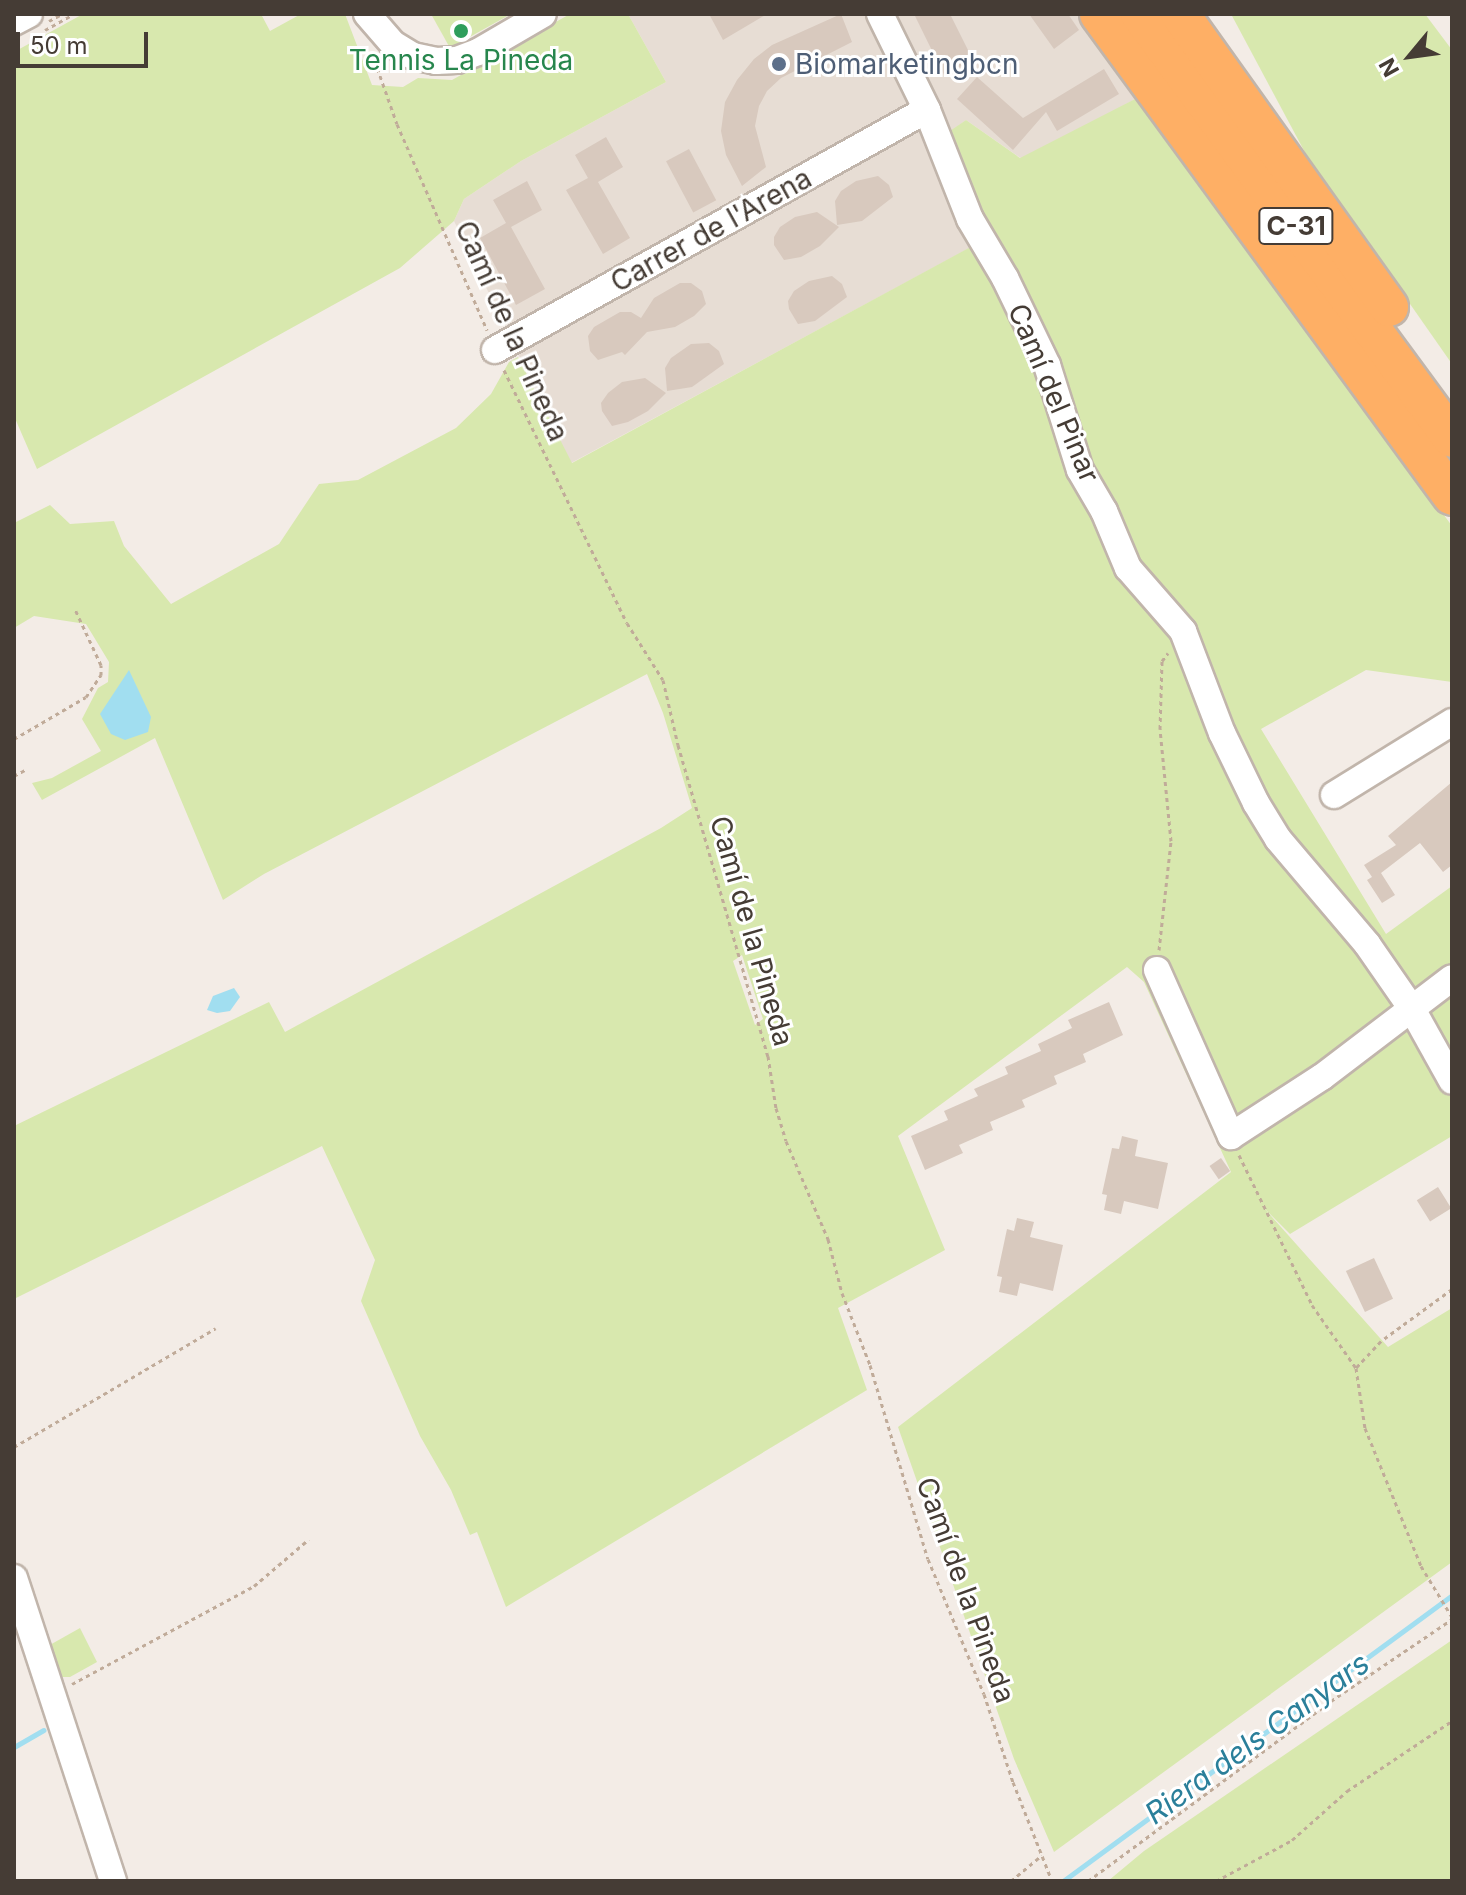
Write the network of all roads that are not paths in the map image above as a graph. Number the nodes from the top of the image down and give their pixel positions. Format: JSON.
{"nodes":[{"id":1,"x":29,"y":14,"type":"edge"},
{"id":2,"x":367,"y":14,"type":"edge"},
{"id":3,"x":543,"y":14,"type":"edge"},
{"id":4,"x":880,"y":14,"type":"edge"},
{"id":5,"x":1099,"y":14,"type":"edge"},
{"id":6,"x":1140,"y":14,"type":"edge"},
{"id":7,"x":1180,"y":14,"type":"edge"},
{"id":8,"x":1210,"y":14,"type":"edge"},
{"id":9,"x":14,"y":22,"type":"edge"},
{"id":10,"x":927,"y":110,"type":"junction"},
{"id":11,"x":1317,"y":206,"type":"junction"},
{"id":12,"x":495,"y":350,"type":"road end"},
{"id":13,"x":1452,"y":393,"type":"edge"},
{"id":14,"x":1452,"y":438,"type":"edge"},
{"id":15,"x":1452,"y":496,"type":"edge"},
{"id":16,"x":1452,"y":722,"type":"edge"},
{"id":17,"x":1334,"y":795,"type":"dead end"},
{"id":18,"x":1157,"y":970,"type":"road end"},
{"id":19,"x":1452,"y":978,"type":"edge"},
{"id":20,"x":1412,"y":1009,"type":"junction"},
{"id":21,"x":1452,"y":1081,"type":"edge"},
{"id":22,"x":14,"y":1578,"type":"edge"},
{"id":23,"x":113,"y":1881,"type":"edge"}],
"edges":[{"from":1,"to":9,"type":"street"},
{"from":2,"to":3,"type":"street"},
{"from":4,"to":10,"type":"street","name":"Camí del Pinar"},
{"from":5,"to":15,"type":"highway"},
{"from":6,"to":14,"type":"highway","number":"C-31"},
{"from":7,"to":11,"type":"highway","number":"C-31"},
{"from":8,"to":11,"type":"highway"},
{"from":10,"to":12,"type":"street","name":"Carrer de l'Arena"},
{"from":10,"to":20,"type":"street","name":"Camí del Pinar"},
{"from":11,"to":13,"type":"highway","number":"C-31"},
{"from":16,"to":17,"type":"street"},
{"from":18,"to":20,"type":"street"},
{"from":19,"to":20,"type":"street"},
{"from":20,"to":21,"type":"street","name":"Camí del Pinar"},
{"from":22,"to":23,"type":"street"}]}
